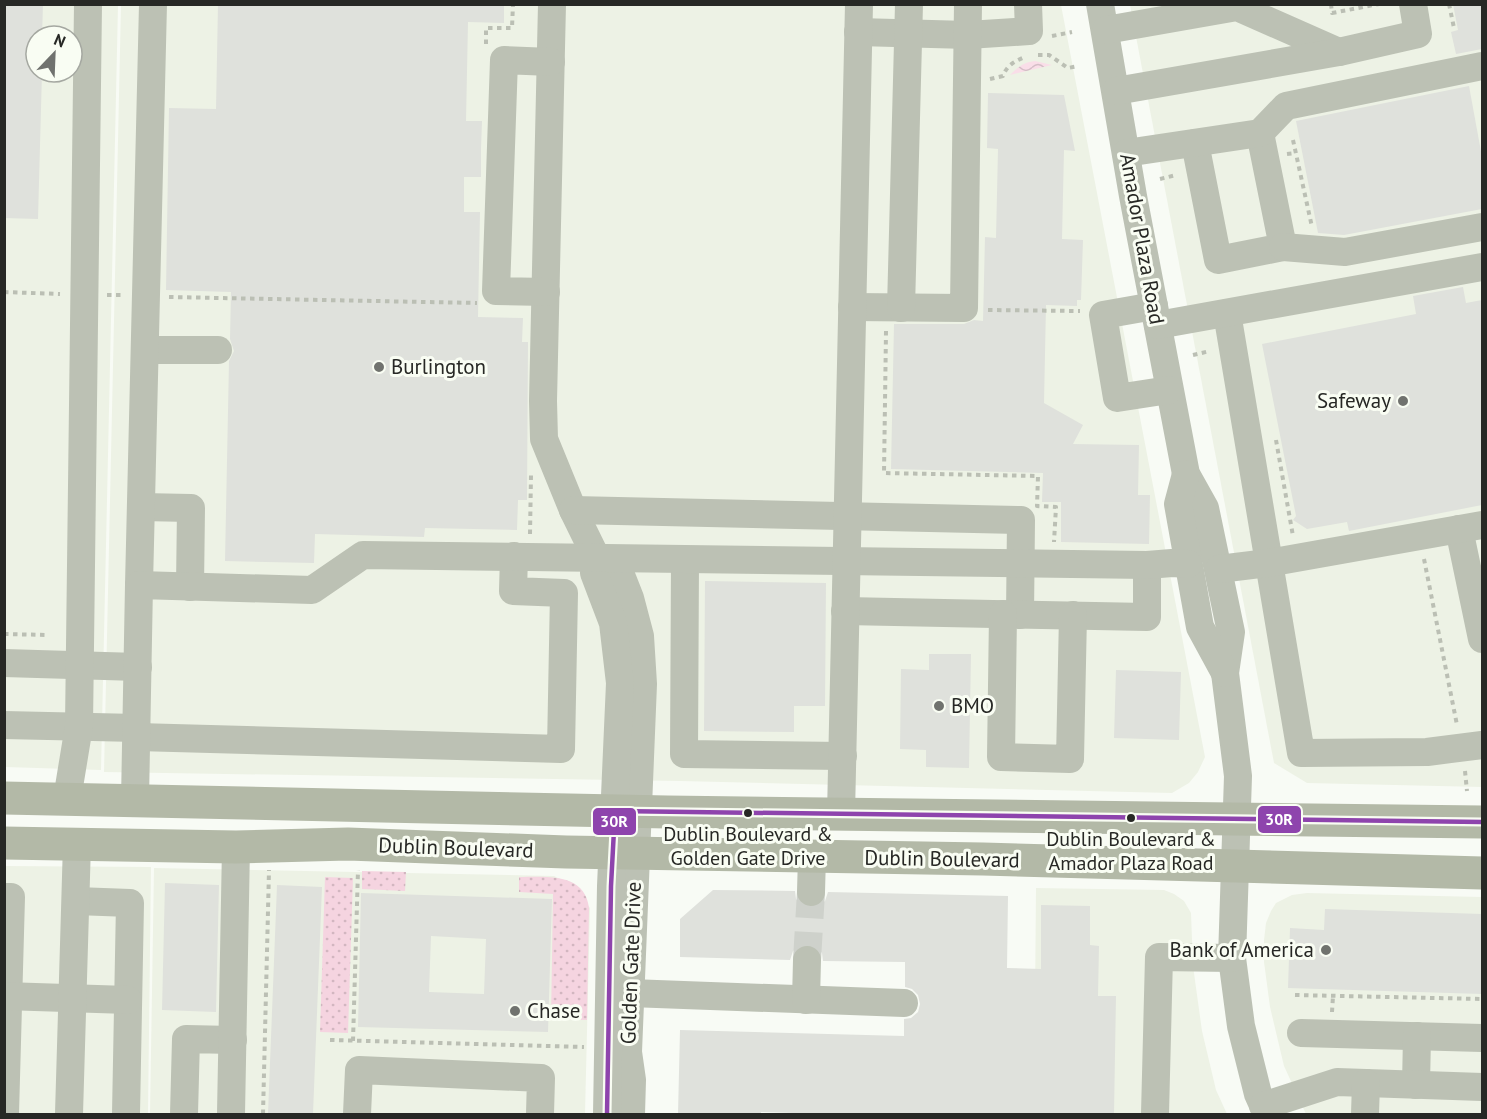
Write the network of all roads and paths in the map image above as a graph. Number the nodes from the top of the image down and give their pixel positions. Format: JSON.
{"nodes":[{"id":1,"x":88,"y":4,"type":"edge"},
{"id":2,"x":153,"y":4,"type":"edge"},
{"id":3,"x":552,"y":4,"type":"edge"},
{"id":4,"x":859,"y":4,"type":"edge"},
{"id":5,"x":909,"y":4,"type":"edge"},
{"id":6,"x":968,"y":4,"type":"edge"},
{"id":7,"x":1028,"y":4,"type":"edge"},
{"id":8,"x":1331,"y":4,"type":"edge"},
{"id":9,"x":1379,"y":4,"type":"edge"},
{"id":10,"x":1413,"y":4,"type":"edge"},
{"id":11,"x":1449,"y":4,"type":"edge"},
{"id":12,"x":1103,"y":17,"type":"edge"},
{"id":13,"x":1454,"y":28,"type":"dead end"},
{"id":14,"x":858,"y":32,"type":"junction"},
{"id":15,"x":1072,"y":32,"type":"dead end"},
{"id":16,"x":908,"y":34,"type":"junction"},
{"id":17,"x":968,"y":35,"type":"junction"},
{"id":18,"x":1051,"y":36,"type":"dead end"},
{"id":19,"x":1404,"y":37,"type":"junction"},
{"id":20,"x":1339,"y":52,"type":"junction"},
{"id":21,"x":551,"y":62,"type":"junction"},
{"id":22,"x":1078,"y":66,"type":"dead end"},
{"id":23,"x":1482,"y":66,"type":"edge"},
{"id":24,"x":985,"y":80,"type":"dead end"},
{"id":25,"x":1412,"y":81,"type":"junction"},
{"id":26,"x":1116,"y":91,"type":"junction"},
{"id":27,"x":1293,"y":140,"type":"dead end"},
{"id":28,"x":1195,"y":143,"type":"junction"},
{"id":29,"x":1262,"y":146,"type":"junction"},
{"id":30,"x":1126,"y":153,"type":"junction"},
{"id":31,"x":1296,"y":153,"type":"junction"},
{"id":32,"x":1201,"y":171,"type":"junction"},
{"id":33,"x":1160,"y":179,"type":"dead end"},
{"id":34,"x":1482,"y":227,"type":"edge"},
{"id":35,"x":1315,"y":238,"type":"dead end"},
{"id":36,"x":1283,"y":247,"type":"junction"},
{"id":37,"x":1482,"y":267,"type":"edge"},
{"id":38,"x":4,"y":292,"type":"edge"},
{"id":39,"x":546,"y":292,"type":"junction"},
{"id":40,"x":85,"y":294,"type":"junction"},
{"id":41,"x":146,"y":296,"type":"junction"},
{"id":42,"x":481,"y":303,"type":"dead end"},
{"id":43,"x":852,"y":307,"type":"junction"},
{"id":44,"x":978,"y":310,"type":"dead end"},
{"id":45,"x":1227,"y":314,"type":"junction"},
{"id":46,"x":1102,"y":315,"type":"junction"},
{"id":47,"x":1156,"y":316,"type":"junction"},
{"id":48,"x":894,"y":317,"type":"junction"},
{"id":49,"x":218,"y":350,"type":"dead end"},
{"id":50,"x":145,"y":351,"type":"junction"},
{"id":51,"x":1169,"y":390,"type":"junction"},
{"id":52,"x":1275,"y":434,"type":"dead end"},
{"id":53,"x":1186,"y":474,"type":"junction"},
{"id":54,"x":141,"y":507,"type":"junction"},
{"id":55,"x":573,"y":510,"type":"junction"},
{"id":56,"x":847,"y":516,"type":"junction"},
{"id":57,"x":1471,"y":527,"type":"edge"},
{"id":58,"x":1304,"y":536,"type":"dead end"},
{"id":59,"x":1420,"y":536,"type":"junction"},
{"id":60,"x":1054,"y":547,"type":"dead end"},
{"id":61,"x":514,"y":556,"type":"junction"},
{"id":62,"x":596,"y":557,"type":"junction"},
{"id":63,"x":685,"y":561,"type":"junction"},
{"id":64,"x":847,"y":562,"type":"junction"},
{"id":65,"x":1268,"y":563,"type":"junction"},
{"id":66,"x":1021,"y":564,"type":"junction"},
{"id":67,"x":1188,"y":564,"type":"junction"},
{"id":68,"x":1147,"y":566,"type":"junction"},
{"id":69,"x":1219,"y":569,"type":"junction"},
{"id":70,"x":139,"y":585,"type":"junction"},
{"id":71,"x":190,"y":587,"type":"junction"},
{"id":72,"x":845,"y":611,"type":"junction"},
{"id":73,"x":1012,"y":614,"type":"junction"},
{"id":74,"x":1073,"y":615,"type":"junction"},
{"id":75,"x":4,"y":634,"type":"edge"},
{"id":76,"x":48,"y":635,"type":"dead end"},
{"id":77,"x":1482,"y":639,"type":"edge"},
{"id":78,"x":4,"y":663,"type":"edge"},
{"id":79,"x":80,"y":664,"type":"junction"},
{"id":80,"x":138,"y":667,"type":"junction"},
{"id":81,"x":1226,"y":673,"type":"junction"},
{"id":82,"x":4,"y":725,"type":"edge"},
{"id":83,"x":79,"y":726,"type":"junction"},
{"id":84,"x":137,"y":733,"type":"junction"},
{"id":85,"x":1472,"y":746,"type":"edge"},
{"id":86,"x":843,"y":756,"type":"junction"},
{"id":87,"x":1467,"y":791,"type":"dead end"},
{"id":88,"x":4,"y":798,"type":"edge"},
{"id":89,"x":67,"y":799,"type":"junction"},
{"id":90,"x":130,"y":800,"type":"junction"},
{"id":91,"x":626,"y":811,"type":"junction"},
{"id":92,"x":842,"y":814,"type":"junction"},
{"id":93,"x":1237,"y":820,"type":"junction"},
{"id":94,"x":1482,"y":822,"type":"edge"},
{"id":95,"x":7,"y":843,"type":"edge"},
{"id":96,"x":77,"y":843,"type":"junction"},
{"id":97,"x":236,"y":847,"type":"junction"},
{"id":98,"x":624,"y":852,"type":"junction"},
{"id":99,"x":812,"y":856,"type":"junction"},
{"id":100,"x":1235,"y":866,"type":"junction"},
{"id":101,"x":269,"y":867,"type":"dead end"},
{"id":102,"x":358,"y":868,"type":"dead end"},
{"id":103,"x":1482,"y":873,"type":"edge"},
{"id":104,"x":811,"y":892,"type":"tunnel mouth"},
{"id":105,"x":8,"y":897,"type":"edge"},
{"id":106,"x":76,"y":901,"type":"junction"},
{"id":107,"x":1233,"y":958,"type":"junction"},
{"id":108,"x":807,"y":960,"type":"tunnel mouth"},
{"id":109,"x":630,"y":993,"type":"junction"},
{"id":110,"x":1295,"y":995,"type":"dead end"},
{"id":111,"x":6,"y":997,"type":"edge"},
{"id":112,"x":72,"y":998,"type":"junction"},
{"id":113,"x":806,"y":999,"type":"junction"},
{"id":114,"x":1482,"y":999,"type":"edge"},
{"id":115,"x":128,"y":1000,"type":"junction"},
{"id":116,"x":904,"y":1003,"type":"dead end"},
{"id":117,"x":1301,"y":1033,"type":"dead end"},
{"id":118,"x":1417,"y":1036,"type":"junction"},
{"id":119,"x":1482,"y":1038,"type":"edge"},
{"id":120,"x":233,"y":1040,"type":"junction"},
{"id":121,"x":330,"y":1040,"type":"dead end"},
{"id":122,"x":353,"y":1041,"type":"junction"},
{"id":123,"x":593,"y":1047,"type":"dead end"},
{"id":124,"x":1366,"y":1083,"type":"junction"},
{"id":125,"x":1416,"y":1085,"type":"junction"},
{"id":126,"x":1482,"y":1087,"type":"edge"},
{"id":127,"x":1265,"y":1111,"type":"edge"},
{"id":128,"x":5,"y":1114,"type":"edge"},
{"id":129,"x":69,"y":1114,"type":"edge"},
{"id":130,"x":126,"y":1114,"type":"edge"},
{"id":131,"x":184,"y":1114,"type":"edge"},
{"id":132,"x":231,"y":1114,"type":"edge"},
{"id":133,"x":263,"y":1114,"type":"edge"},
{"id":134,"x":357,"y":1114,"type":"edge"},
{"id":135,"x":540,"y":1114,"type":"edge"},
{"id":136,"x":607,"y":1114,"type":"edge"},
{"id":137,"x":631,"y":1114,"type":"edge"},
{"id":138,"x":1155,"y":1114,"type":"edge"},
{"id":139,"x":1365,"y":1114,"type":"edge"}],
"edges":[{"from":1,"to":40,"type":"street"},
{"from":2,"to":41,"type":"street"},
{"from":3,"to":21,"type":"street"},
{"from":4,"to":14,"type":"street"},
{"from":5,"to":16,"type":"street"},
{"from":6,"to":17,"type":"street"},
{"from":7,"to":17,"type":"street"},
{"from":8,"to":9,"type":"path"},
{"from":10,"to":19,"type":"street"},
{"from":11,"to":13,"type":"path"},
{"from":12,"to":20,"type":"street"},
{"from":12,"to":26,"type":"street","name":"Amador Plaza Road"},
{"from":14,"to":16,"type":"street"},
{"from":14,"to":43,"type":"street"},
{"from":15,"to":18,"type":"path"},
{"from":16,"to":17,"type":"street"},
{"from":16,"to":48,"type":"street"},
{"from":17,"to":48,"type":"street"},
{"from":19,"to":20,"type":"street"},
{"from":19,"to":25,"type":"street"},
{"from":20,"to":26,"type":"street"},
{"from":21,"to":39,"type":"street"},
{"from":21,"to":39,"type":"street"},
{"from":22,"to":24,"type":"path"},
{"from":23,"to":25,"type":"street"},
{"from":25,"to":29,"type":"street"},
{"from":26,"to":30,"type":"street","name":"Amador Plaza Road"},
{"from":27,"to":31,"type":"path"},
{"from":28,"to":29,"type":"street"},
{"from":28,"to":30,"type":"street"},
{"from":28,"to":32,"type":"street"},
{"from":29,"to":31,"type":"path"},
{"from":29,"to":36,"type":"street"},
{"from":30,"to":47,"type":"street","name":"Amador Plaza Road"},
{"from":31,"to":35,"type":"path"},
{"from":32,"to":33,"type":"path"},
{"from":32,"to":36,"type":"street"},
{"from":34,"to":36,"type":"street"},
{"from":37,"to":45,"type":"street"},
{"from":38,"to":40,"type":"path"},
{"from":39,"to":55,"type":"street"},
{"from":40,"to":41,"type":"path"},
{"from":40,"to":79,"type":"street"},
{"from":41,"to":42,"type":"path"},
{"from":41,"to":50,"type":"street"},
{"from":43,"to":48,"type":"street"},
{"from":43,"to":56,"type":"street"},
{"from":44,"to":46,"type":"path"},
{"from":45,"to":47,"type":"street"},
{"from":45,"to":65,"type":"street"},
{"from":46,"to":47,"type":"street"},
{"from":46,"to":51,"type":"street"},
{"from":47,"to":51,"type":"street","name":"Amador Plaza Road"},
{"from":48,"to":60,"type":"path"},
{"from":49,"to":50,"type":"street"},
{"from":50,"to":54,"type":"street"},
{"from":51,"to":53,"type":"street","name":"Amador Plaza Road"},
{"from":52,"to":58,"type":"path"},
{"from":53,"to":67,"type":"street","name":"Amador Plaza Road"},
{"from":53,"to":69,"type":"street","name":"Amador Plaza Road"},
{"from":54,"to":70,"type":"street"},
{"from":54,"to":71,"type":"street"},
{"from":55,"to":56,"type":"street"},
{"from":55,"to":62,"type":"street"},
{"from":56,"to":64,"type":"street"},
{"from":56,"to":66,"type":"street"},
{"from":57,"to":59,"type":"street"},
{"from":57,"to":77,"type":"street"},
{"from":59,"to":65,"type":"street"},
{"from":59,"to":85,"type":"path"},
{"from":61,"to":62,"type":"street"},
{"from":61,"to":71,"type":"street"},
{"from":61,"to":84,"type":"street"},
{"from":62,"to":63,"type":"street"},
{"from":62,"to":91,"type":"street","name":"Golden Gate Drive"},
{"from":63,"to":64,"type":"street"},
{"from":63,"to":86,"type":"street"},
{"from":64,"to":66,"type":"street"},
{"from":64,"to":72,"type":"street"},
{"from":65,"to":69,"type":"street"},
{"from":65,"to":85,"type":"street"},
{"from":66,"to":68,"type":"street"},
{"from":66,"to":73,"type":"street"},
{"from":67,"to":68,"type":"street"},
{"from":67,"to":81,"type":"street","name":"Amador Plaza Road"},
{"from":68,"to":74,"type":"street"},
{"from":69,"to":81,"type":"street","name":"Amador Plaza Road"},
{"from":70,"to":71,"type":"street"},
{"from":70,"to":80,"type":"street"},
{"from":72,"to":73,"type":"street"},
{"from":72,"to":86,"type":"street"},
{"from":73,"to":74,"type":"street"},
{"from":73,"to":74,"type":"street"},
{"from":75,"to":76,"type":"path"},
{"from":78,"to":79,"type":"street"},
{"from":79,"to":80,"type":"street"},
{"from":79,"to":83,"type":"street"},
{"from":80,"to":84,"type":"street"},
{"from":81,"to":93,"type":"street","name":"Amador Plaza Road"},
{"from":82,"to":83,"type":"street"},
{"from":83,"to":84,"type":"street"},
{"from":83,"to":89,"type":"street"},
{"from":84,"to":90,"type":"street"},
{"from":85,"to":87,"type":"path"},
{"from":86,"to":92,"type":"street"},
{"from":88,"to":89,"type":"main road","name":"Dublin Boulevard"},
{"from":89,"to":90,"type":"main road","name":"Dublin Boulevard"},
{"from":89,"to":95,"type":"main road","name":"Dublin Boulevard"},
{"from":90,"to":91,"type":"main road","name":"Dublin Boulevard"},
{"from":90,"to":96,"type":"main road","name":"Dublin Boulevard"},
{"from":91,"to":92,"type":"main road","name":"Dublin Boulevard"},
{"from":91,"to":98,"type":"street","name":"Golden Gate Drive"},
{"from":92,"to":93,"type":"main road","name":"Dublin Boulevard"},
{"from":93,"to":94,"type":"main road","name":"Dublin Boulevard"},
{"from":93,"to":100,"type":"street","name":"Amador Plaza Road"},
{"from":95,"to":96,"type":"main road","name":"Dublin Boulevard"},
{"from":96,"to":97,"type":"main road","name":"Dublin Boulevard"},
{"from":96,"to":106,"type":"street"},
{"from":97,"to":98,"type":"main road","name":"Dublin Boulevard"},
{"from":97,"to":120,"type":"street"},
{"from":98,"to":99,"type":"main road","name":"Dublin Boulevard"},
{"from":98,"to":109,"type":"street","name":"Golden Gate Drive"},
{"from":98,"to":136,"type":"street","name":"Golden Gate Drive"},
{"from":99,"to":100,"type":"main road","name":"Dublin Boulevard"},
{"from":99,"to":104,"type":"street"},
{"from":100,"to":103,"type":"main road","name":"Dublin Boulevard"},
{"from":100,"to":107,"type":"street","name":"Amador Plaza Road"},
{"from":101,"to":133,"type":"path"},
{"from":102,"to":122,"type":"path"},
{"from":105,"to":111,"type":"street"},
{"from":106,"to":112,"type":"street"},
{"from":106,"to":115,"type":"street"},
{"from":107,"to":127,"type":"street","name":"Amador Plaza Road"},
{"from":107,"to":138,"type":"street"},
{"from":108,"to":113,"type":"street"},
{"from":109,"to":113,"type":"street"},
{"from":109,"to":137,"type":"street","name":"Golden Gate Drive"},
{"from":110,"to":114,"type":"path"},
{"from":111,"to":112,"type":"street"},
{"from":111,"to":128,"type":"street"},
{"from":112,"to":115,"type":"street"},
{"from":112,"to":129,"type":"street"},
{"from":113,"to":116,"type":"street"},
{"from":115,"to":130,"type":"street"},
{"from":117,"to":118,"type":"street"},
{"from":118,"to":119,"type":"street"},
{"from":118,"to":125,"type":"street"},
{"from":120,"to":131,"type":"street"},
{"from":120,"to":132,"type":"street"},
{"from":121,"to":122,"type":"path"},
{"from":122,"to":123,"type":"path"},
{"from":124,"to":125,"type":"street"},
{"from":124,"to":127,"type":"street"},
{"from":124,"to":139,"type":"street"},
{"from":125,"to":126,"type":"street"},
{"from":134,"to":135,"type":"street"}]}
